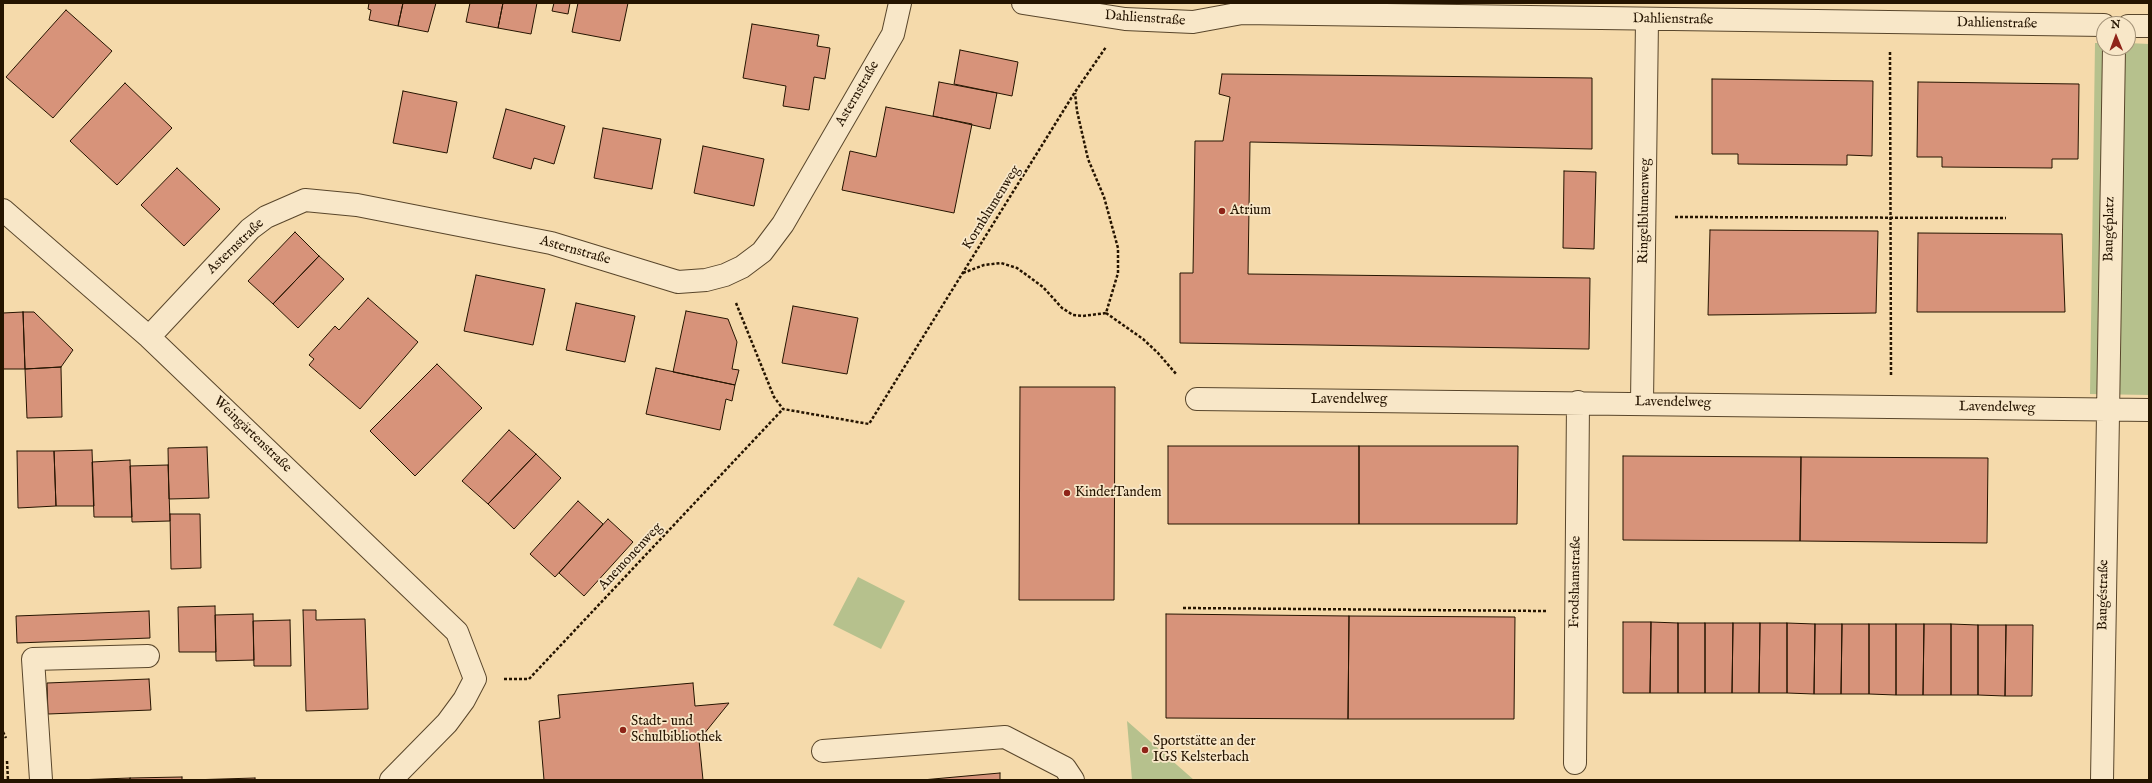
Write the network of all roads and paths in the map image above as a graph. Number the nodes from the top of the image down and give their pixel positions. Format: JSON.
{"nodes":[{"id":1,"x":900,"y":3,"type":"edge"},
{"id":2,"x":1024,"y":3,"type":"edge"},
{"id":3,"x":1222,"y":3,"type":"edge"},
{"id":4,"x":1720,"y":12,"type":"edge"},
{"id":5,"x":1242,"y":13,"type":"junction"},
{"id":6,"x":1125,"y":19,"type":"junction"},
{"id":7,"x":1647,"y":20,"type":"junction"},
{"id":8,"x":1890,"y":23,"type":"junction"},
{"id":9,"x":2096,"y":25,"type":"edge"},
{"id":10,"x":2136,"y":26,"type":"edge"},
{"id":11,"x":2149,"y":26,"type":"edge"},
{"id":12,"x":2114,"y":56,"type":"edge"},
{"id":13,"x":1075,"y":92,"type":"junction"},
{"id":14,"x":3,"y":210,"type":"edge"},
{"id":15,"x":1644,"y":217,"type":"junction"},
{"id":16,"x":1891,"y":217,"type":"junction"},
{"id":17,"x":2006,"y":218,"type":"dead end"},
{"id":18,"x":963,"y":274,"type":"junction"},
{"id":19,"x":725,"y":275,"type":"junction"},
{"id":20,"x":1106,"y":314,"type":"junction"},
{"id":21,"x":149,"y":337,"type":"junction"},
{"id":22,"x":1197,"y":399,"type":"joint"},
{"id":23,"x":1578,"y":402,"type":"junction"},
{"id":24,"x":1642,"y":402,"type":"junction"},
{"id":25,"x":1891,"y":406,"type":"junction"},
{"id":26,"x":783,"y":409,"type":"junction"},
{"id":27,"x":2107,"y":409,"type":"junction"},
{"id":28,"x":2149,"y":410,"type":"edge"},
{"id":29,"x":1183,"y":608,"type":"dead end"},
{"id":30,"x":1576,"y":611,"type":"junction"},
{"id":31,"x":148,"y":656,"type":"dead end"},
{"id":32,"x":475,"y":679,"type":"junction"},
{"id":33,"x":823,"y":752,"type":"dead end"},
{"id":34,"x":1575,"y":763,"type":"dead end"},
{"id":35,"x":41,"y":780,"type":"edge"},
{"id":36,"x":391,"y":780,"type":"edge"},
{"id":37,"x":1073,"y":780,"type":"edge"},
{"id":38,"x":2102,"y":780,"type":"edge"}],
"edges":[{"from":1,"to":19,"type":"street","name":"Asternstraße"},
{"from":2,"to":6,"type":"street","name":"Dahlienstraße"},
{"from":3,"to":5,"type":"street","name":"Dahlienstraße"},
{"from":4,"to":7,"type":"street","name":"Dahlienstraße"},
{"from":4,"to":8,"type":"street","name":"Dahlienstraße"},
{"from":5,"to":6,"type":"street","name":"Dahlienstraße"},
{"from":5,"to":7,"type":"street","name":"Dahlienstraße"},
{"from":6,"to":13,"type":"path","name":"Kornblumenweg"},
{"from":7,"to":15,"type":"street","name":"Ringelblumenweg"},
{"from":8,"to":9,"type":"street","name":"Dahlienstraße"},
{"from":8,"to":16,"type":"path"},
{"from":10,"to":11,"type":"street"},
{"from":12,"to":27,"type":"street","name":"Baugéplatz"},
{"from":13,"to":18,"type":"path","name":"Kornblumenweg"},
{"from":13,"to":20,"type":"path"},
{"from":14,"to":21,"type":"street","name":"Weingärtenstraße"},
{"from":15,"to":16,"type":"path"},
{"from":15,"to":24,"type":"street","name":"Ringelblumenweg"},
{"from":16,"to":17,"type":"path"},
{"from":16,"to":25,"type":"path"},
{"from":18,"to":20,"type":"path"},
{"from":18,"to":26,"type":"path","name":"Kornblumenweg"},
{"from":19,"to":21,"type":"street","name":"Asternstraße"},
{"from":19,"to":26,"type":"path"},
{"from":20,"to":22,"type":"path"},
{"from":21,"to":32,"type":"street","name":"Weingärtenstraße"},
{"from":22,"to":23,"type":"street","name":"Lavendelweg"},
{"from":23,"to":24,"type":"street","name":"Lavendelweg"},
{"from":23,"to":30,"type":"street","name":"Frodshamstraße"},
{"from":24,"to":25,"type":"street","name":"Lavendelweg"},
{"from":25,"to":27,"type":"street","name":"Lavendelweg"},
{"from":26,"to":32,"type":"path","name":"Anemonenweg"},
{"from":27,"to":28,"type":"street","name":"Lavendelweg"},
{"from":27,"to":38,"type":"street","name":"Baugéstraße"},
{"from":29,"to":30,"type":"path"},
{"from":30,"to":34,"type":"street","name":"Frodshamstraße"},
{"from":31,"to":35,"type":"street"},
{"from":32,"to":36,"type":"street"},
{"from":33,"to":37,"type":"street"}]}
